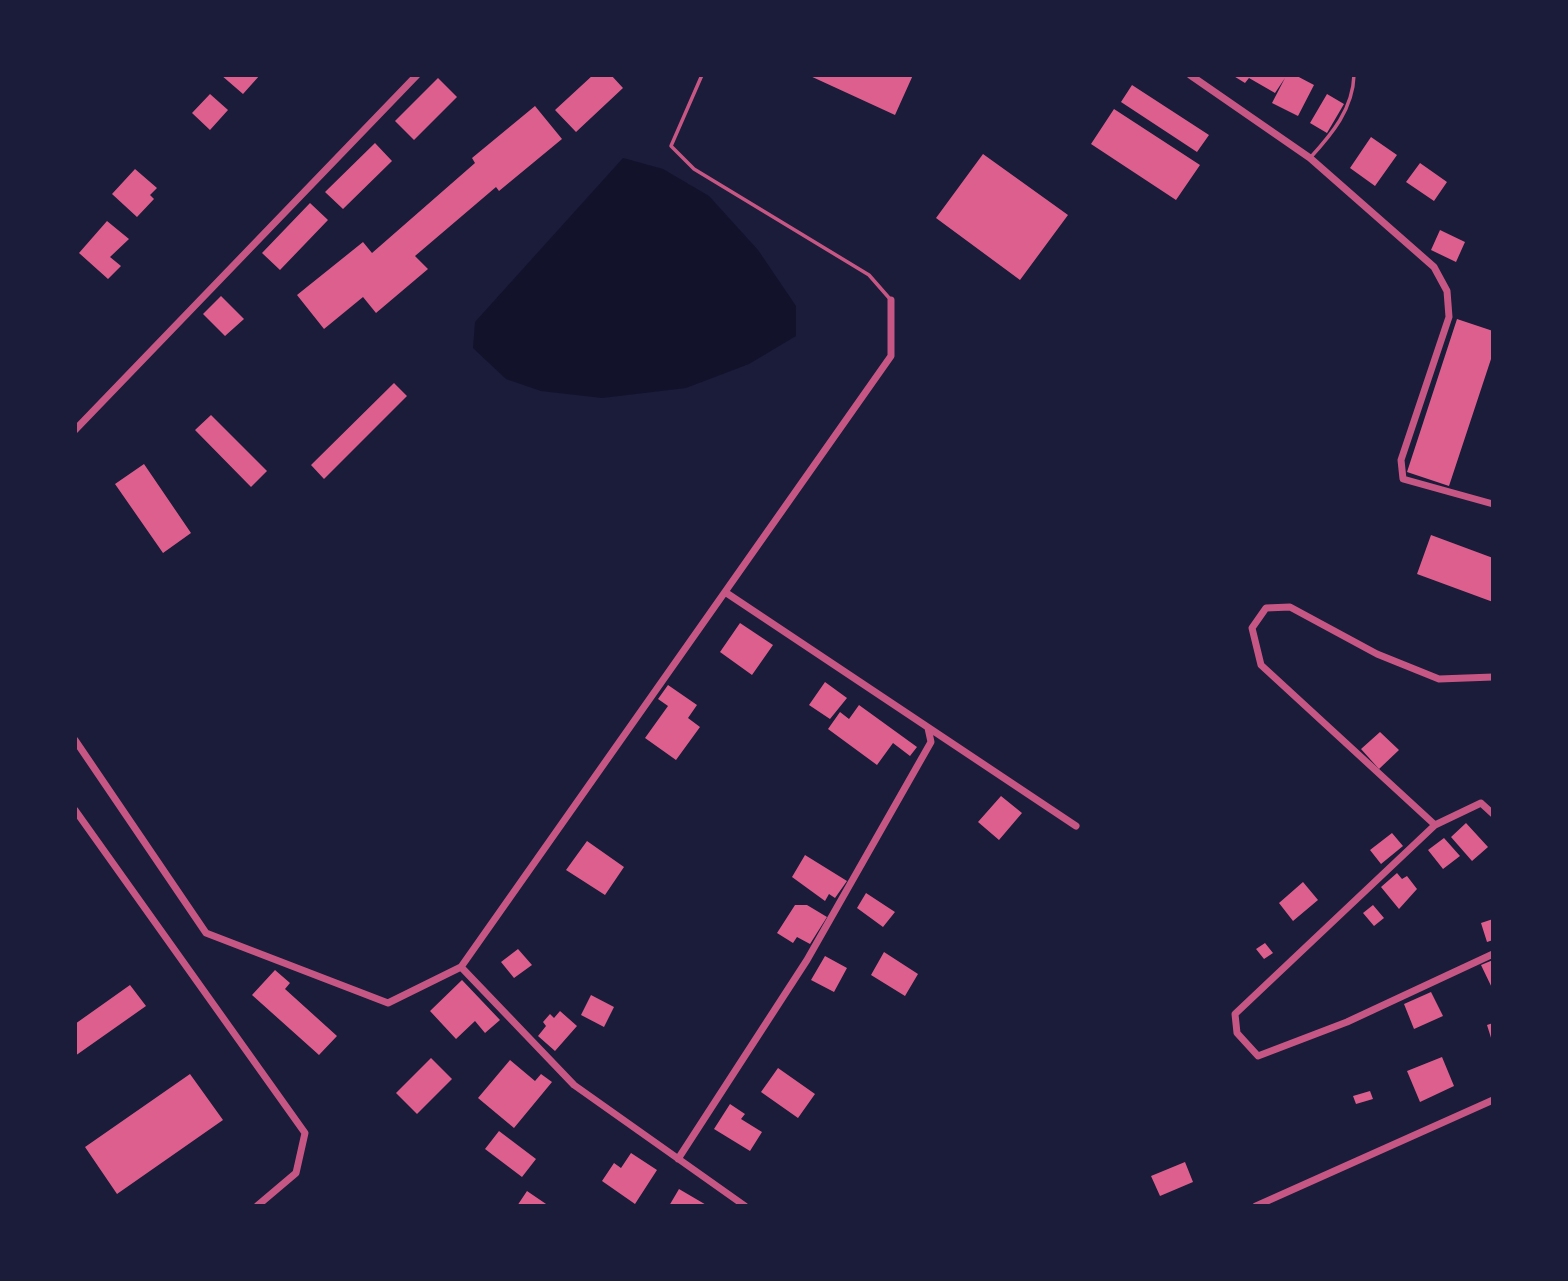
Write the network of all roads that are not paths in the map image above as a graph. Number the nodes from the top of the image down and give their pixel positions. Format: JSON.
{"nodes":[{"id":1,"x":417,"y":75,"type":"edge"},
{"id":2,"x":702,"y":75,"type":"edge"},
{"id":3,"x":1190,"y":75,"type":"edge"},
{"id":4,"x":1354,"y":75,"type":"edge"},
{"id":5,"x":1310,"y":158,"type":"junction"},
{"id":6,"x":891,"y":300,"type":"joint"},
{"id":7,"x":75,"y":430,"type":"edge"},
{"id":8,"x":1493,"y":504,"type":"edge"},
{"id":9,"x":725,"y":592,"type":"junction"},
{"id":10,"x":1493,"y":677,"type":"edge"},
{"id":11,"x":928,"y":727,"type":"junction"},
{"id":12,"x":75,"y":740,"type":"edge"},
{"id":13,"x":75,"y":810,"type":"edge"},
{"id":14,"x":1493,"y":814,"type":"edge"},
{"id":15,"x":1436,"y":825,"type":"junction"},
{"id":16,"x":1076,"y":826,"type":"dead end"},
{"id":17,"x":1493,"y":954,"type":"edge"},
{"id":18,"x":461,"y":967,"type":"junction"},
{"id":19,"x":1493,"y":1100,"type":"edge"},
{"id":20,"x":678,"y":1159,"type":"junction"},
{"id":21,"x":257,"y":1206,"type":"edge"},
{"id":22,"x":745,"y":1206,"type":"edge"},
{"id":23,"x":1256,"y":1206,"type":"edge"}],
"edges":[{"from":1,"to":7,"type":"street"},
{"from":2,"to":6,"type":"lane"},
{"from":3,"to":5,"type":"street"},
{"from":4,"to":5,"type":"lane"},
{"from":5,"to":8,"type":"street"},
{"from":6,"to":9,"type":"street"},
{"from":9,"to":11,"type":"street"},
{"from":9,"to":18,"type":"street"},
{"from":10,"to":15,"type":"street"},
{"from":11,"to":16,"type":"street"},
{"from":11,"to":20,"type":"street"},
{"from":12,"to":18,"type":"street"},
{"from":13,"to":21,"type":"street"},
{"from":14,"to":15,"type":"street"},
{"from":15,"to":17,"type":"street"},
{"from":18,"to":20,"type":"street"},
{"from":19,"to":23,"type":"street"},
{"from":20,"to":22,"type":"street"}]}
